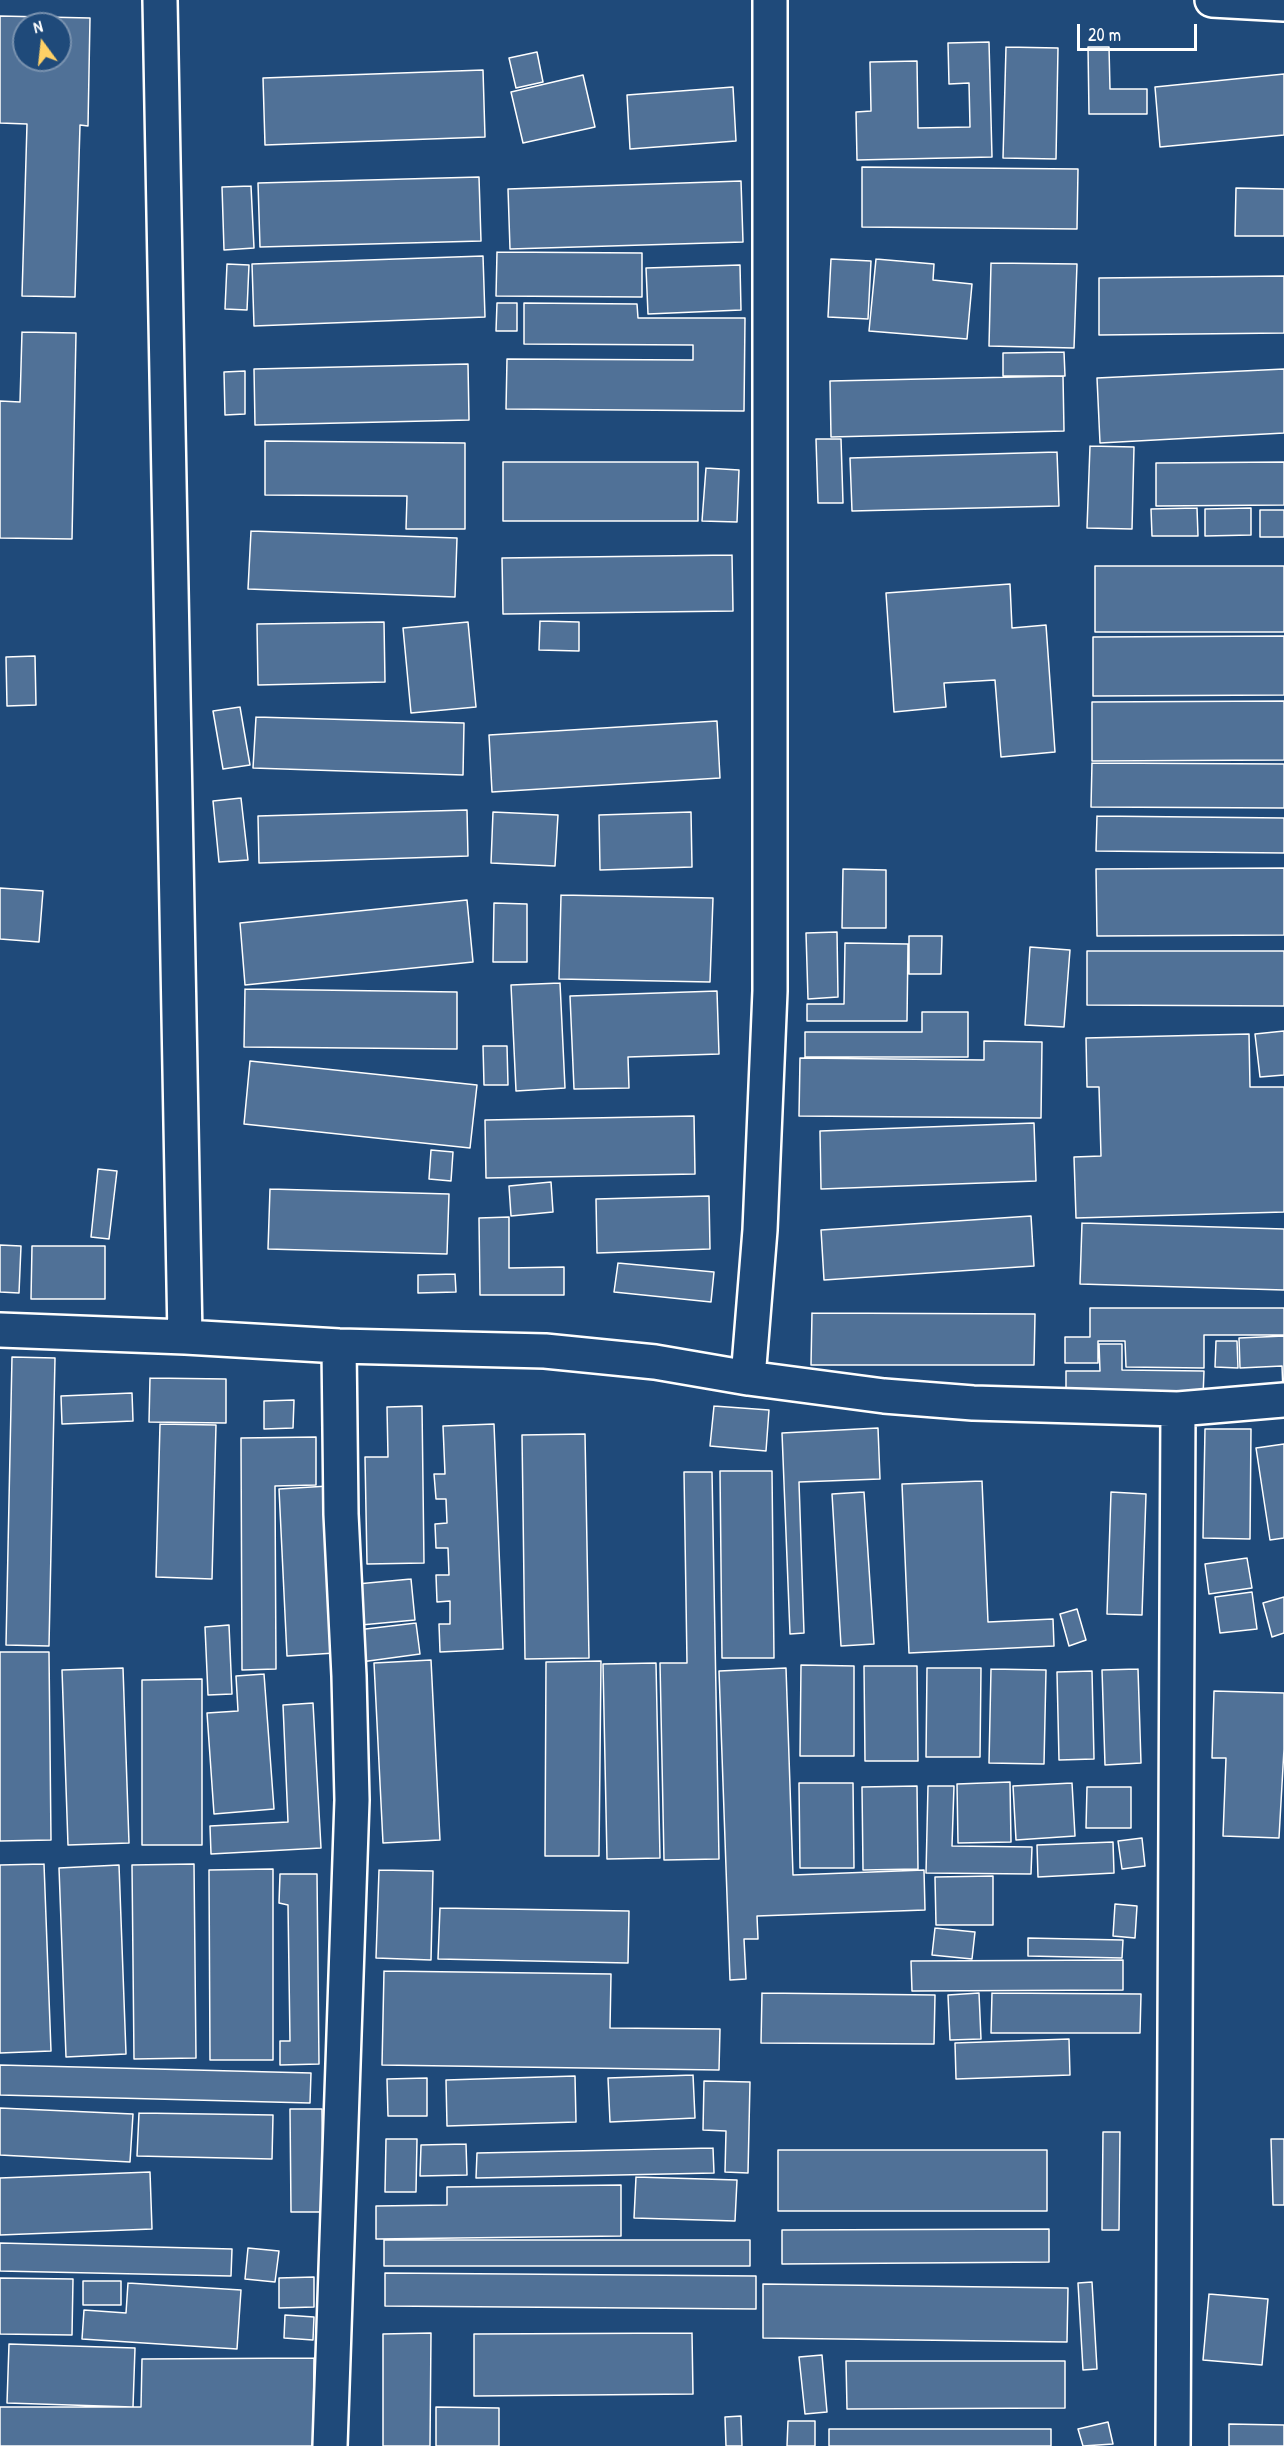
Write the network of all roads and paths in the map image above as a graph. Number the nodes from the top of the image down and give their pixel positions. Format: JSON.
{"nodes":[{"id":1,"x":160,"y":0,"type":"edge"},
{"id":2,"x":770,"y":0,"type":"edge"},
{"id":3,"x":1212,"y":0,"type":"edge"},
{"id":4,"x":1284,"y":4,"type":"edge"},
{"id":5,"x":0,"y":1330,"type":"edge"},
{"id":6,"x":184,"y":1337,"type":"junction"},
{"id":7,"x":339,"y":1346,"type":"junction"},
{"id":8,"x":748,"y":1378,"type":"junction"},
{"id":9,"x":1284,"y":1400,"type":"edge"},
{"id":10,"x":1178,"y":1409,"type":"junction"},
{"id":11,"x":330,"y":2446,"type":"edge"},
{"id":12,"x":1173,"y":2446,"type":"edge"}],
"edges":[{"from":1,"to":6,"type":"street"},
{"from":2,"to":8,"type":"street"},
{"from":3,"to":4,"type":"street"},
{"from":5,"to":6,"type":"street"},
{"from":6,"to":7,"type":"street"},
{"from":7,"to":8,"type":"street"},
{"from":7,"to":11,"type":"street"},
{"from":8,"to":10,"type":"street"},
{"from":9,"to":10,"type":"street"},
{"from":10,"to":12,"type":"street"}]}
